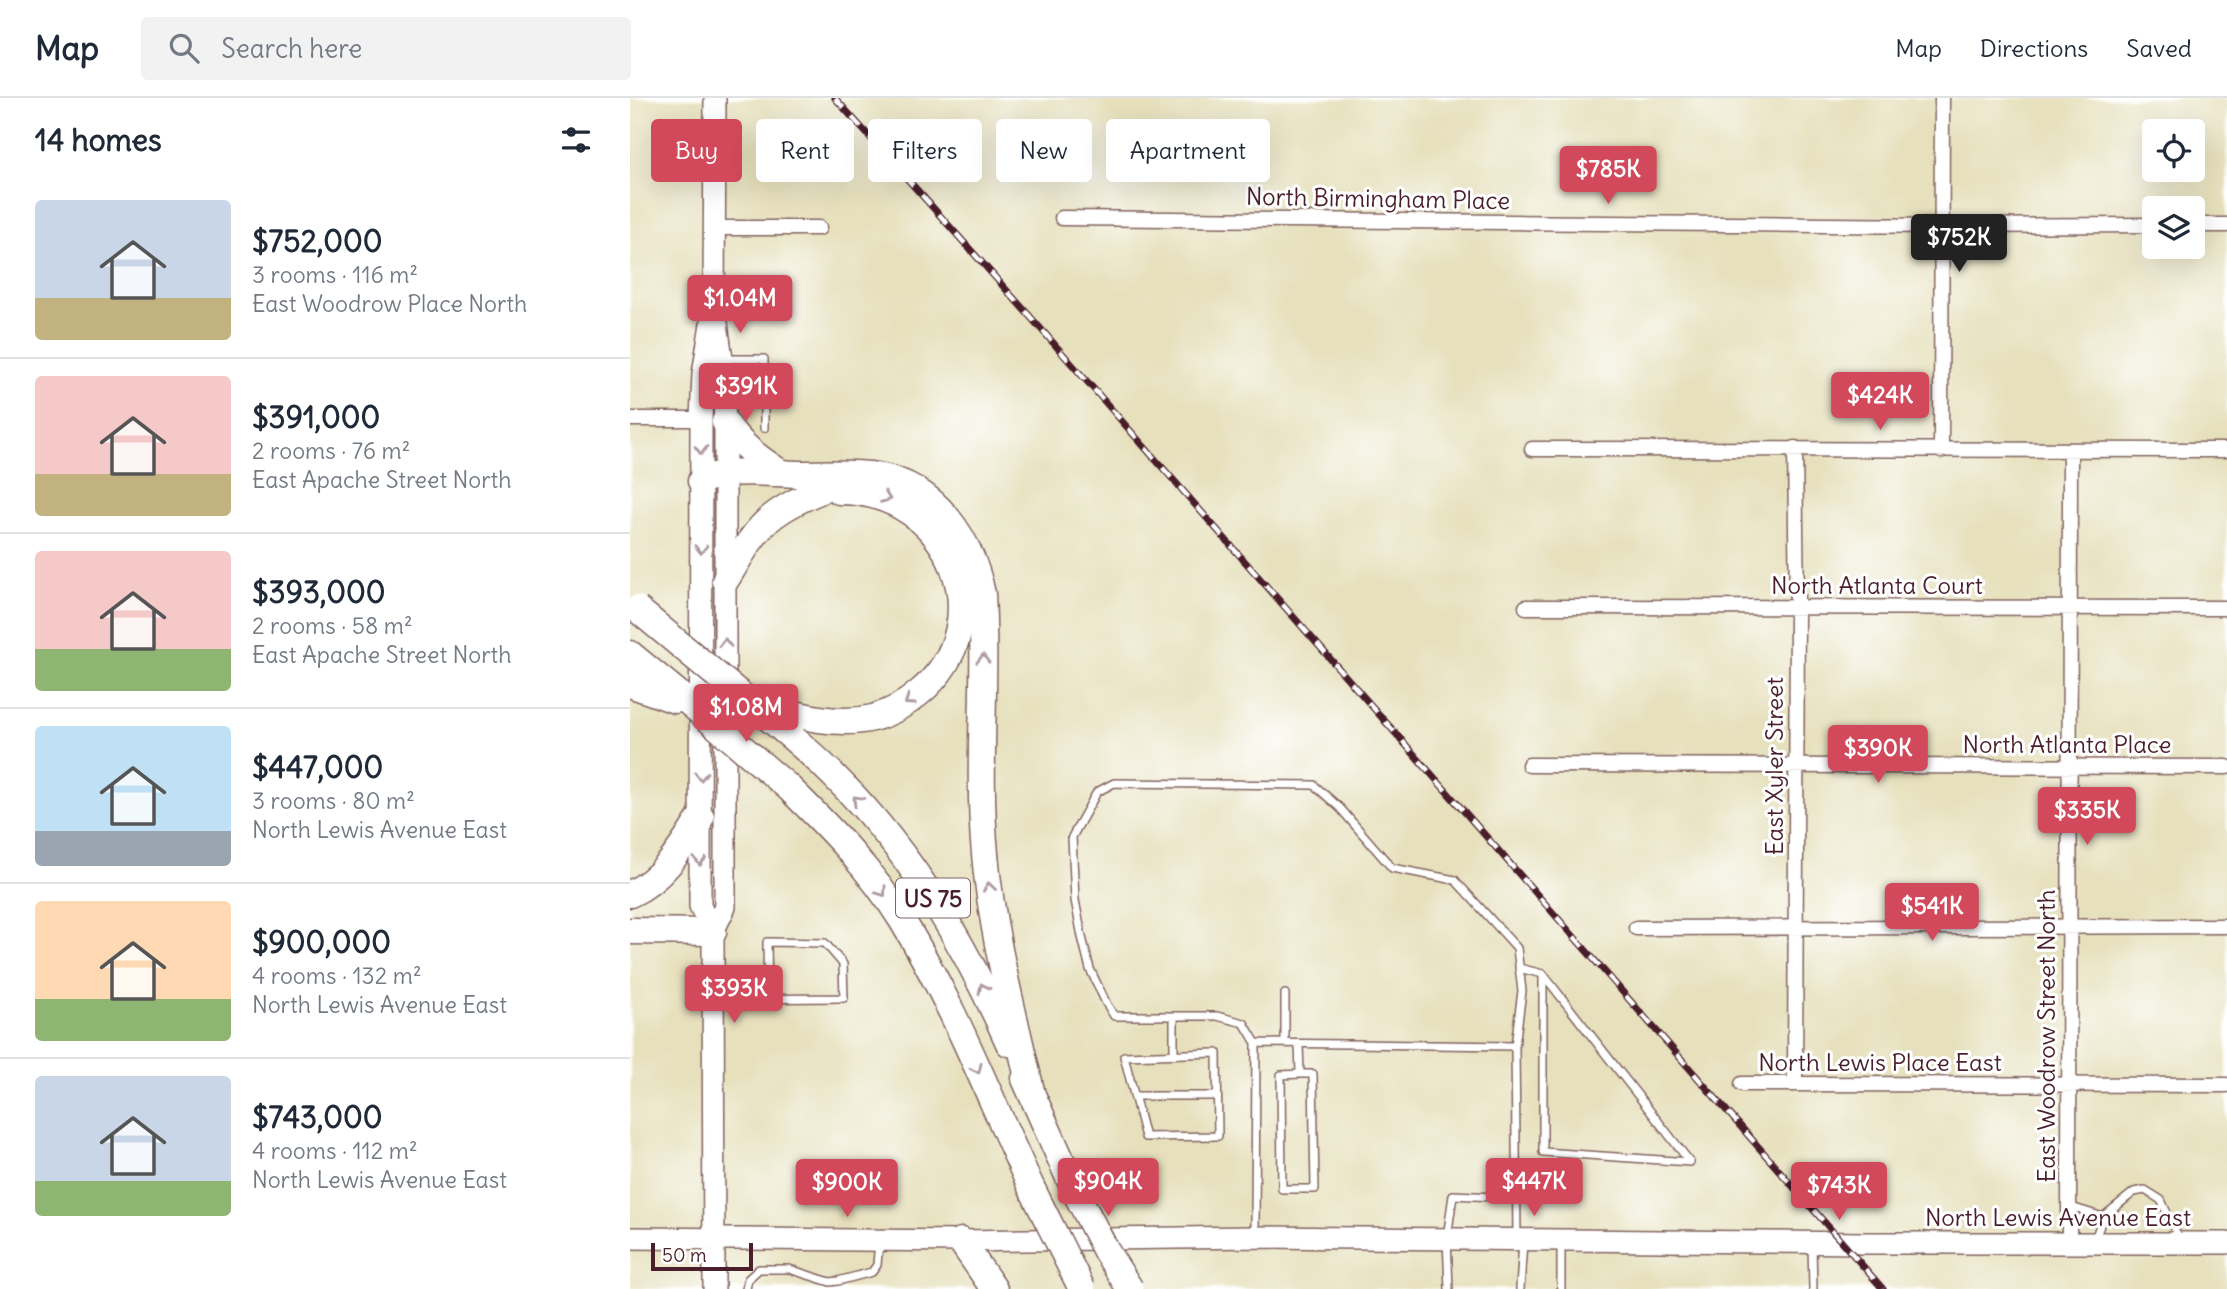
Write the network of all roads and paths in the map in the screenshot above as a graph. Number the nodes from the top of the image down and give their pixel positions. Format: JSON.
{"nodes":[{"id":1,"x":715,"y":98,"type":"edge"},
{"id":2,"x":1942,"y":98,"type":"edge"},
{"id":3,"x":1062,"y":218,"type":"dead end"},
{"id":4,"x":2142,"y":225,"type":"edge"},
{"id":5,"x":2205,"y":225,"type":"edge"},
{"id":6,"x":2227,"y":225,"type":"edge"},
{"id":7,"x":1942,"y":226,"type":"junction"},
{"id":8,"x":715,"y":228,"type":"junction"},
{"id":9,"x":819,"y":228,"type":"dead end"},
{"id":10,"x":714,"y":302,"type":"junction"},
{"id":11,"x":722,"y":359,"type":"junction"},
{"id":12,"x":630,"y":419,"type":"edge"},
{"id":13,"x":713,"y":420,"type":"junction"},
{"id":14,"x":764,"y":428,"type":"dead end"},
{"id":15,"x":1795,"y":448,"type":"junction"},
{"id":16,"x":1532,"y":449,"type":"dead end"},
{"id":17,"x":2227,"y":450,"type":"edge"},
{"id":18,"x":1941,"y":451,"type":"junction"},
{"id":19,"x":2070,"y":451,"type":"junction"},
{"id":20,"x":782,"y":474,"type":"junction"},
{"id":21,"x":717,"y":481,"type":"junction"},
{"id":22,"x":819,"y":491,"type":"junction"},
{"id":23,"x":725,"y":580,"type":"junction"},
{"id":24,"x":634,"y":606,"type":"edge"},
{"id":25,"x":1526,"y":607,"type":"dead end"},
{"id":26,"x":1797,"y":607,"type":"junction"},
{"id":27,"x":2068,"y":608,"type":"junction"},
{"id":28,"x":2227,"y":608,"type":"edge"},
{"id":29,"x":634,"y":672,"type":"edge"},
{"id":30,"x":790,"y":723,"type":"junction"},
{"id":31,"x":1529,"y":765,"type":"dead end"},
{"id":32,"x":1797,"y":767,"type":"junction"},
{"id":33,"x":2069,"y":767,"type":"junction"},
{"id":34,"x":2227,"y":767,"type":"edge"},
{"id":35,"x":701,"y":817,"type":"junction"},
{"id":36,"x":630,"y":894,"type":"edge"},
{"id":37,"x":1796,"y":926,"type":"junction"},
{"id":38,"x":2069,"y":926,"type":"junction"},
{"id":39,"x":2227,"y":926,"type":"edge"},
{"id":40,"x":1636,"y":928,"type":"dead end"},
{"id":41,"x":630,"y":931,"type":"edge"},
{"id":42,"x":713,"y":932,"type":"junction"},
{"id":43,"x":1520,"y":968,"type":"junction"},
{"id":44,"x":1543,"y":974,"type":"junction"},
{"id":45,"x":1285,"y":994,"type":"dead end"},
{"id":46,"x":713,"y":999,"type":"junction"},
{"id":47,"x":768,"y":999,"type":"junction"},
{"id":48,"x":1174,"y":1016,"type":"junction"},
{"id":49,"x":1256,"y":1043,"type":"junction"},
{"id":50,"x":1285,"y":1043,"type":"junction"},
{"id":51,"x":1299,"y":1044,"type":"junction"},
{"id":52,"x":1516,"y":1046,"type":"junction"},
{"id":53,"x":1174,"y":1055,"type":"junction"},
{"id":54,"x":1300,"y":1074,"type":"junction"},
{"id":55,"x":1742,"y":1084,"type":"dead end"},
{"id":56,"x":1795,"y":1084,"type":"junction"},
{"id":57,"x":2068,"y":1085,"type":"junction"},
{"id":58,"x":2227,"y":1085,"type":"edge"},
{"id":59,"x":1032,"y":1095,"type":"junction"},
{"id":60,"x":1134,"y":1096,"type":"junction"},
{"id":61,"x":1217,"y":1096,"type":"junction"},
{"id":62,"x":1516,"y":1198,"type":"junction"},
{"id":63,"x":2068,"y":1206,"type":"junction"},
{"id":64,"x":2103,"y":1217,"type":"junction"},
{"id":65,"x":1255,"y":1237,"type":"junction"},
{"id":66,"x":630,"y":1238,"type":"edge"},
{"id":67,"x":714,"y":1238,"type":"junction"},
{"id":68,"x":1447,"y":1238,"type":"junction"},
{"id":69,"x":1520,"y":1239,"type":"junction"},
{"id":70,"x":879,"y":1240,"type":"junction"},
{"id":71,"x":1561,"y":1240,"type":"junction"},
{"id":72,"x":961,"y":1241,"type":"junction"},
{"id":73,"x":1812,"y":1242,"type":"junction"},
{"id":74,"x":2069,"y":1243,"type":"junction"},
{"id":75,"x":2094,"y":1243,"type":"junction"},
{"id":76,"x":2181,"y":1243,"type":"junction"},
{"id":77,"x":2227,"y":1243,"type":"edge"},
{"id":78,"x":830,"y":1285,"type":"edge"},
{"id":79,"x":714,"y":1289,"type":"edge"},
{"id":80,"x":746,"y":1289,"type":"edge"},
{"id":81,"x":994,"y":1289,"type":"edge"},
{"id":82,"x":1082,"y":1289,"type":"edge"},
{"id":83,"x":1129,"y":1289,"type":"edge"},
{"id":84,"x":1449,"y":1289,"type":"edge"},
{"id":85,"x":1520,"y":1289,"type":"edge"},
{"id":86,"x":1561,"y":1289,"type":"edge"},
{"id":87,"x":1813,"y":1289,"type":"edge"}],
"edges":[{"from":1,"to":8,"type":"main road"},
{"from":2,"to":7,"type":"street"},
{"from":3,"to":7,"type":"street","name":"North Birmingham Place"},
{"from":4,"to":7,"type":"street","name":"North Birmingham Place"},
{"from":5,"to":6,"type":"street"},
{"from":7,"to":18,"type":"street"},
{"from":8,"to":9,"type":"street"},
{"from":8,"to":10,"type":"main road"},
{"from":10,"to":11,"type":"main road"},
{"from":10,"to":13,"type":"main road"},
{"from":11,"to":13,"type":"main road"},
{"from":11,"to":14,"type":"lane"},
{"from":12,"to":13,"type":"street"},
{"from":13,"to":20,"type":"highway"},
{"from":13,"to":21,"type":"main road"},
{"from":15,"to":16,"type":"street"},
{"from":15,"to":18,"type":"street"},
{"from":15,"to":26,"type":"street","name":"East Xyler Street"},
{"from":17,"to":19,"type":"street"},
{"from":18,"to":19,"type":"street"},
{"from":19,"to":27,"type":"street","name":"East Woodrow Street North"},
{"from":20,"to":21,"type":"highway"},
{"from":59,"to":20,"type":"highway","one_way":true},
{"from":21,"to":22,"type":"highway"},
{"from":21,"to":23,"type":"main road"},
{"from":21,"to":35,"type":"main road","one_way":true},
{"from":22,"to":23,"type":"highway"},
{"from":22,"to":30,"type":"highway","one_way":true},
{"from":42,"to":23,"type":"main road","one_way":true},
{"from":24,"to":30,"type":"highway","number":"US 75","bridge":true},
{"from":25,"to":26,"type":"street","name":"North Atlanta Court"},
{"from":26,"to":27,"type":"street","name":"North Atlanta Court"},
{"from":26,"to":32,"type":"street","name":"East Xyler Street"},
{"from":27,"to":28,"type":"street","name":"North Atlanta Court"},
{"from":27,"to":33,"type":"street","name":"East Woodrow Street North"},
{"from":29,"to":82,"type":"highway","number":"US 75","one_way":true,"bridge":true},
{"from":59,"to":30,"type":"highway","number":"US 75","one_way":true},
{"from":31,"to":32,"type":"street","name":"North Atlanta Place"},
{"from":32,"to":33,"type":"street","name":"North Atlanta Place"},
{"from":32,"to":37,"type":"street","name":"East Xyler Street"},
{"from":33,"to":34,"type":"street","name":"North Atlanta Place"},
{"from":33,"to":38,"type":"street","name":"East Woodrow Street North"},
{"from":35,"to":36,"type":"highway"},
{"from":35,"to":42,"type":"main road","one_way":true},
{"from":37,"to":38,"type":"street"},
{"from":37,"to":40,"type":"street"},
{"from":37,"to":56,"type":"street","name":"East Xyler Street"},
{"from":38,"to":39,"type":"street"},
{"from":38,"to":57,"type":"street","name":"East Woodrow Street North"},
{"from":41,"to":42,"type":"highway"},
{"from":42,"to":46,"type":"main road"},
{"from":43,"to":44,"type":"lane"},
{"from":43,"to":48,"type":"lane"},
{"from":43,"to":52,"type":"lane"},
{"from":44,"to":44,"type":"lane"},
{"from":45,"to":50,"type":"lane"},
{"from":46,"to":47,"type":"lane"},
{"from":46,"to":67,"type":"main road"},
{"from":47,"to":47,"type":"lane"},
{"from":48,"to":49,"type":"lane"},
{"from":48,"to":53,"type":"lane"},
{"from":49,"to":50,"type":"lane"},
{"from":49,"to":65,"type":"lane"},
{"from":50,"to":51,"type":"lane"},
{"from":51,"to":52,"type":"lane"},
{"from":51,"to":54,"type":"lane"},
{"from":52,"to":62,"type":"lane"},
{"from":53,"to":60,"type":"lane"},
{"from":53,"to":61,"type":"lane"},
{"from":54,"to":54,"type":"lane"},
{"from":55,"to":56,"type":"street","name":"North Lewis Place East"},
{"from":56,"to":57,"type":"street","name":"North Lewis Place East"},
{"from":57,"to":58,"type":"street","name":"North Lewis Place East"},
{"from":57,"to":63,"type":"street","name":"East Woodrow Street North"},
{"from":59,"to":83,"type":"highway","number":"US 75","bridge":true},
{"from":60,"to":61,"type":"lane"},
{"from":60,"to":61,"type":"lane"},
{"from":62,"to":68,"type":"lane"},
{"from":62,"to":69,"type":"lane"},
{"from":63,"to":64,"type":"lane"},
{"from":63,"to":74,"type":"street","name":"East Woodrow Street North"},
{"from":64,"to":75,"type":"lane"},
{"from":64,"to":76,"type":"lane"},
{"from":65,"to":68,"type":"main road","name":"North Lewis Avenue East"},
{"from":65,"to":72,"type":"main road","name":"North Lewis Avenue East"},
{"from":66,"to":67,"type":"main road","name":"North Lewis Avenue East"},
{"from":67,"to":70,"type":"main road","name":"North Lewis Avenue East"},
{"from":67,"to":79,"type":"main road"},
{"from":68,"to":69,"type":"main road","name":"North Lewis Avenue East"},
{"from":68,"to":84,"type":"lane"},
{"from":69,"to":71,"type":"main road","name":"North Lewis Avenue East"},
{"from":69,"to":85,"type":"lane"},
{"from":70,"to":72,"type":"main road","name":"North Lewis Avenue East"},
{"from":70,"to":78,"type":"lane"},
{"from":71,"to":73,"type":"main road","name":"North Lewis Avenue East"},
{"from":71,"to":86,"type":"lane"},
{"from":72,"to":81,"type":"highway"},
{"from":73,"to":74,"type":"main road","name":"North Lewis Avenue East"},
{"from":73,"to":87,"type":"lane"},
{"from":74,"to":75,"type":"main road","name":"North Lewis Avenue East"},
{"from":75,"to":76,"type":"main road","name":"North Lewis Avenue East"},
{"from":76,"to":77,"type":"main road","name":"North Lewis Avenue East"},
{"from":78,"to":80,"type":"lane"}]}
